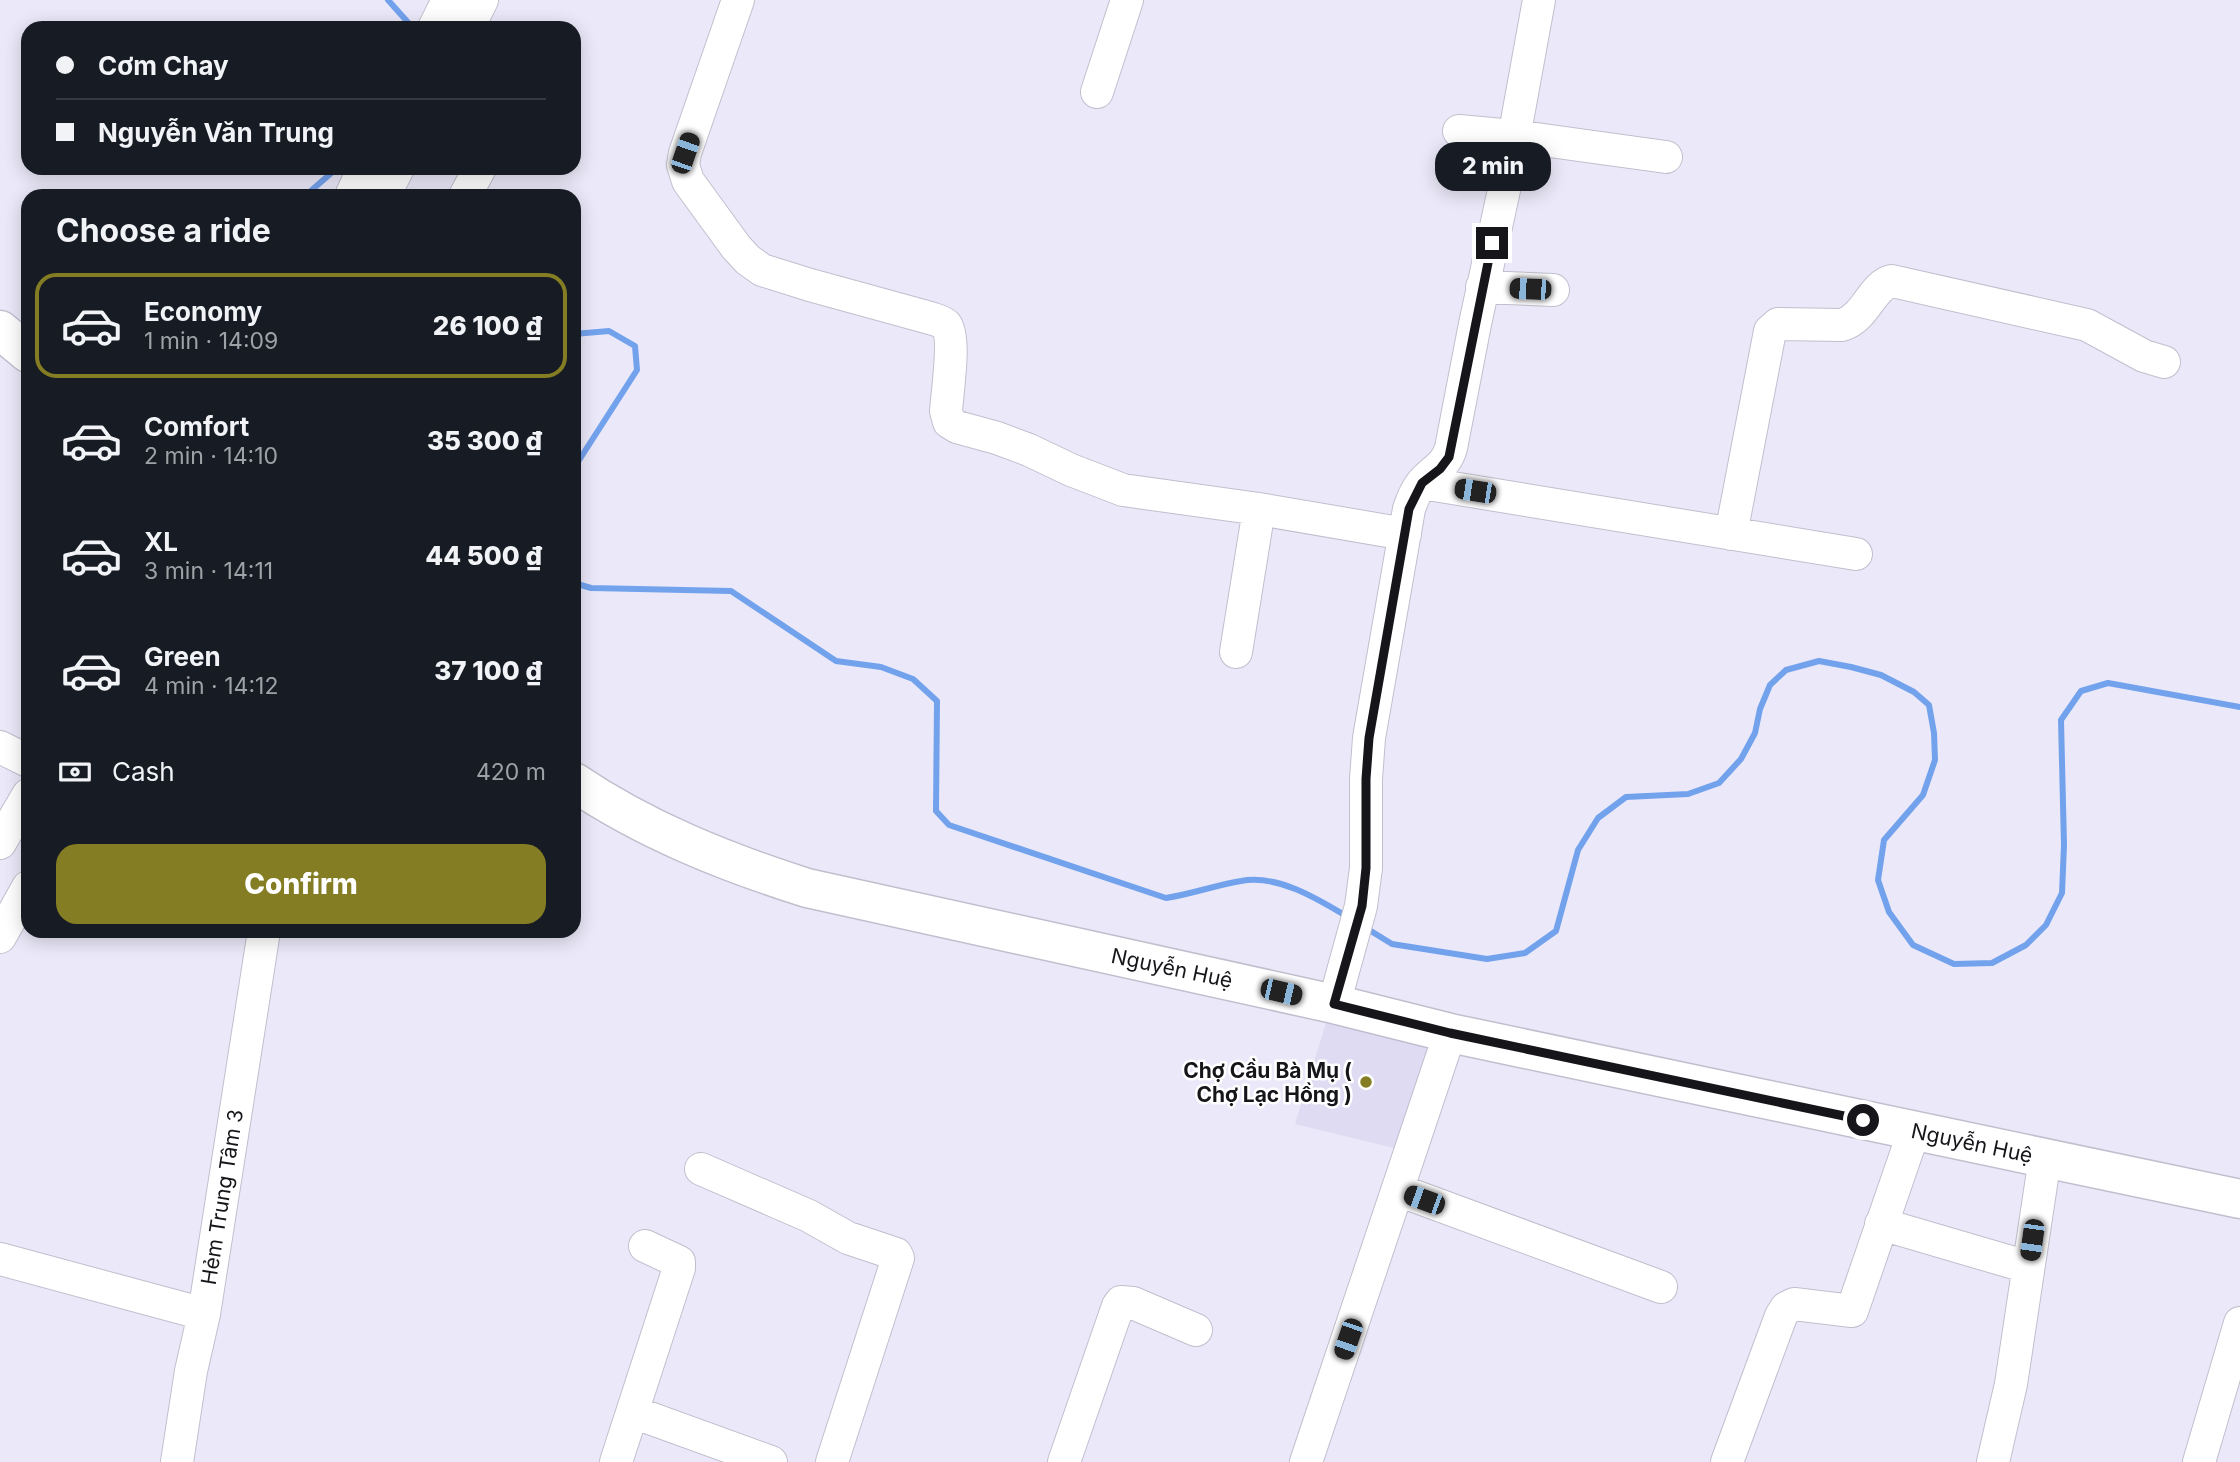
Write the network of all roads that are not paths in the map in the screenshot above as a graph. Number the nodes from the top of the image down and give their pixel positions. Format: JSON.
{"nodes":[{"id":1,"x":447,"y":0,"type":"edge"},
{"id":2,"x":482,"y":0,"type":"edge"},
{"id":3,"x":738,"y":0,"type":"edge"},
{"id":4,"x":1127,"y":0,"type":"edge"},
{"id":5,"x":1539,"y":0,"type":"edge"},
{"id":6,"x":437,"y":21,"type":"edge"},
{"id":7,"x":472,"y":21,"type":"edge"},
{"id":8,"x":1097,"y":92,"type":"dead end"},
{"id":9,"x":1459,"y":131,"type":"dead end"},
{"id":10,"x":1514,"y":136,"type":"junction"},
{"id":11,"x":1666,"y":157,"type":"dead end"},
{"id":12,"x":1482,"y":287,"type":"junction"},
{"id":13,"x":1553,"y":290,"type":"dead end"},
{"id":14,"x":0,"y":330,"type":"edge"},
{"id":15,"x":21,"y":347,"type":"edge"},
{"id":16,"x":2164,"y":362,"type":"dead end"},
{"id":17,"x":1422,"y":483,"type":"junction"},
{"id":18,"x":1259,"y":509,"type":"junction"},
{"id":19,"x":1405,"y":534,"type":"junction"},
{"id":20,"x":1731,"y":534,"type":"junction"},
{"id":21,"x":1856,"y":554,"type":"dead end"},
{"id":22,"x":1236,"y":652,"type":"dead end"},
{"id":23,"x":0,"y":747,"type":"edge"},
{"id":24,"x":21,"y":758,"type":"edge"},
{"id":25,"x":581,"y":787,"type":"edge"},
{"id":26,"x":21,"y":807,"type":"edge"},
{"id":27,"x":0,"y":843,"type":"edge"},
{"id":28,"x":21,"y":899,"type":"edge"},
{"id":29,"x":0,"y":936,"type":"edge"},
{"id":30,"x":263,"y":938,"type":"edge"},
{"id":31,"x":1334,"y":1004,"type":"junction"},
{"id":32,"x":1450,"y":1033,"type":"junction"},
{"id":33,"x":1914,"y":1131,"type":"junction"},
{"id":34,"x":2045,"y":1158,"type":"junction"},
{"id":35,"x":701,"y":1170,"type":"dead end"},
{"id":36,"x":1398,"y":1190,"type":"junction"},
{"id":37,"x":2239,"y":1194,"type":"edge"},
{"id":38,"x":1881,"y":1224,"type":"junction"},
{"id":39,"x":645,"y":1246,"type":"dead end"},
{"id":40,"x":0,"y":1259,"type":"edge"},
{"id":41,"x":2028,"y":1267,"type":"junction"},
{"id":42,"x":1661,"y":1287,"type":"dead end"},
{"id":43,"x":204,"y":1314,"type":"junction"},
{"id":44,"x":2240,"y":1323,"type":"edge"},
{"id":45,"x":1196,"y":1330,"type":"dead end"},
{"id":46,"x":633,"y":1412,"type":"junction"},
{"id":47,"x":177,"y":1462,"type":"edge"},
{"id":48,"x":616,"y":1462,"type":"edge"},
{"id":49,"x":771,"y":1462,"type":"edge"},
{"id":50,"x":832,"y":1462,"type":"edge"},
{"id":51,"x":1064,"y":1462,"type":"edge"},
{"id":52,"x":1306,"y":1462,"type":"edge"},
{"id":53,"x":1727,"y":1462,"type":"edge"},
{"id":54,"x":1993,"y":1462,"type":"edge"},
{"id":55,"x":2200,"y":1462,"type":"edge"}],
"edges":[{"from":1,"to":6,"type":"street"},
{"from":2,"to":7,"type":"street"},
{"from":3,"to":18,"type":"street"},
{"from":4,"to":8,"type":"street"},
{"from":5,"to":10,"type":"street"},
{"from":9,"to":10,"type":"street"},
{"from":10,"to":11,"type":"street"},
{"from":10,"to":12,"type":"street"},
{"from":12,"to":13,"type":"street"},
{"from":12,"to":17,"type":"street"},
{"from":14,"to":15,"type":"main road"},
{"from":16,"to":20,"type":"street"},
{"from":17,"to":19,"type":"street"},
{"from":17,"to":20,"type":"street"},
{"from":18,"to":19,"type":"street"},
{"from":18,"to":22,"type":"street"},
{"from":19,"to":31,"type":"street"},
{"from":20,"to":21,"type":"street"},
{"from":23,"to":24,"type":"street"},
{"from":25,"to":31,"type":"main road","name":"Nguyễn Huệ"},
{"from":26,"to":27,"type":"street"},
{"from":28,"to":29,"type":"street"},
{"from":30,"to":43,"type":"street","name":"Hẻm Trung Tâm 3"},
{"from":31,"to":32,"type":"main road","name":"Nguyễn Huệ"},
{"from":32,"to":33,"type":"main road","name":"Nguyễn Huệ"},
{"from":32,"to":36,"type":"street"},
{"from":33,"to":34,"type":"main road","name":"Nguyễn Huệ"},
{"from":33,"to":38,"type":"street"},
{"from":34,"to":37,"type":"main road","name":"Nguyễn Huệ"},
{"from":34,"to":41,"type":"street"},
{"from":35,"to":50,"type":"street"},
{"from":36,"to":42,"type":"street"},
{"from":36,"to":52,"type":"street"},
{"from":38,"to":41,"type":"street"},
{"from":38,"to":53,"type":"street"},
{"from":39,"to":46,"type":"street"},
{"from":40,"to":43,"type":"street"},
{"from":41,"to":54,"type":"street"},
{"from":43,"to":47,"type":"street","name":"Hẻm Trung Tâm 3"},
{"from":44,"to":55,"type":"street"},
{"from":45,"to":51,"type":"street"},
{"from":46,"to":48,"type":"street"},
{"from":46,"to":49,"type":"street"}]}
